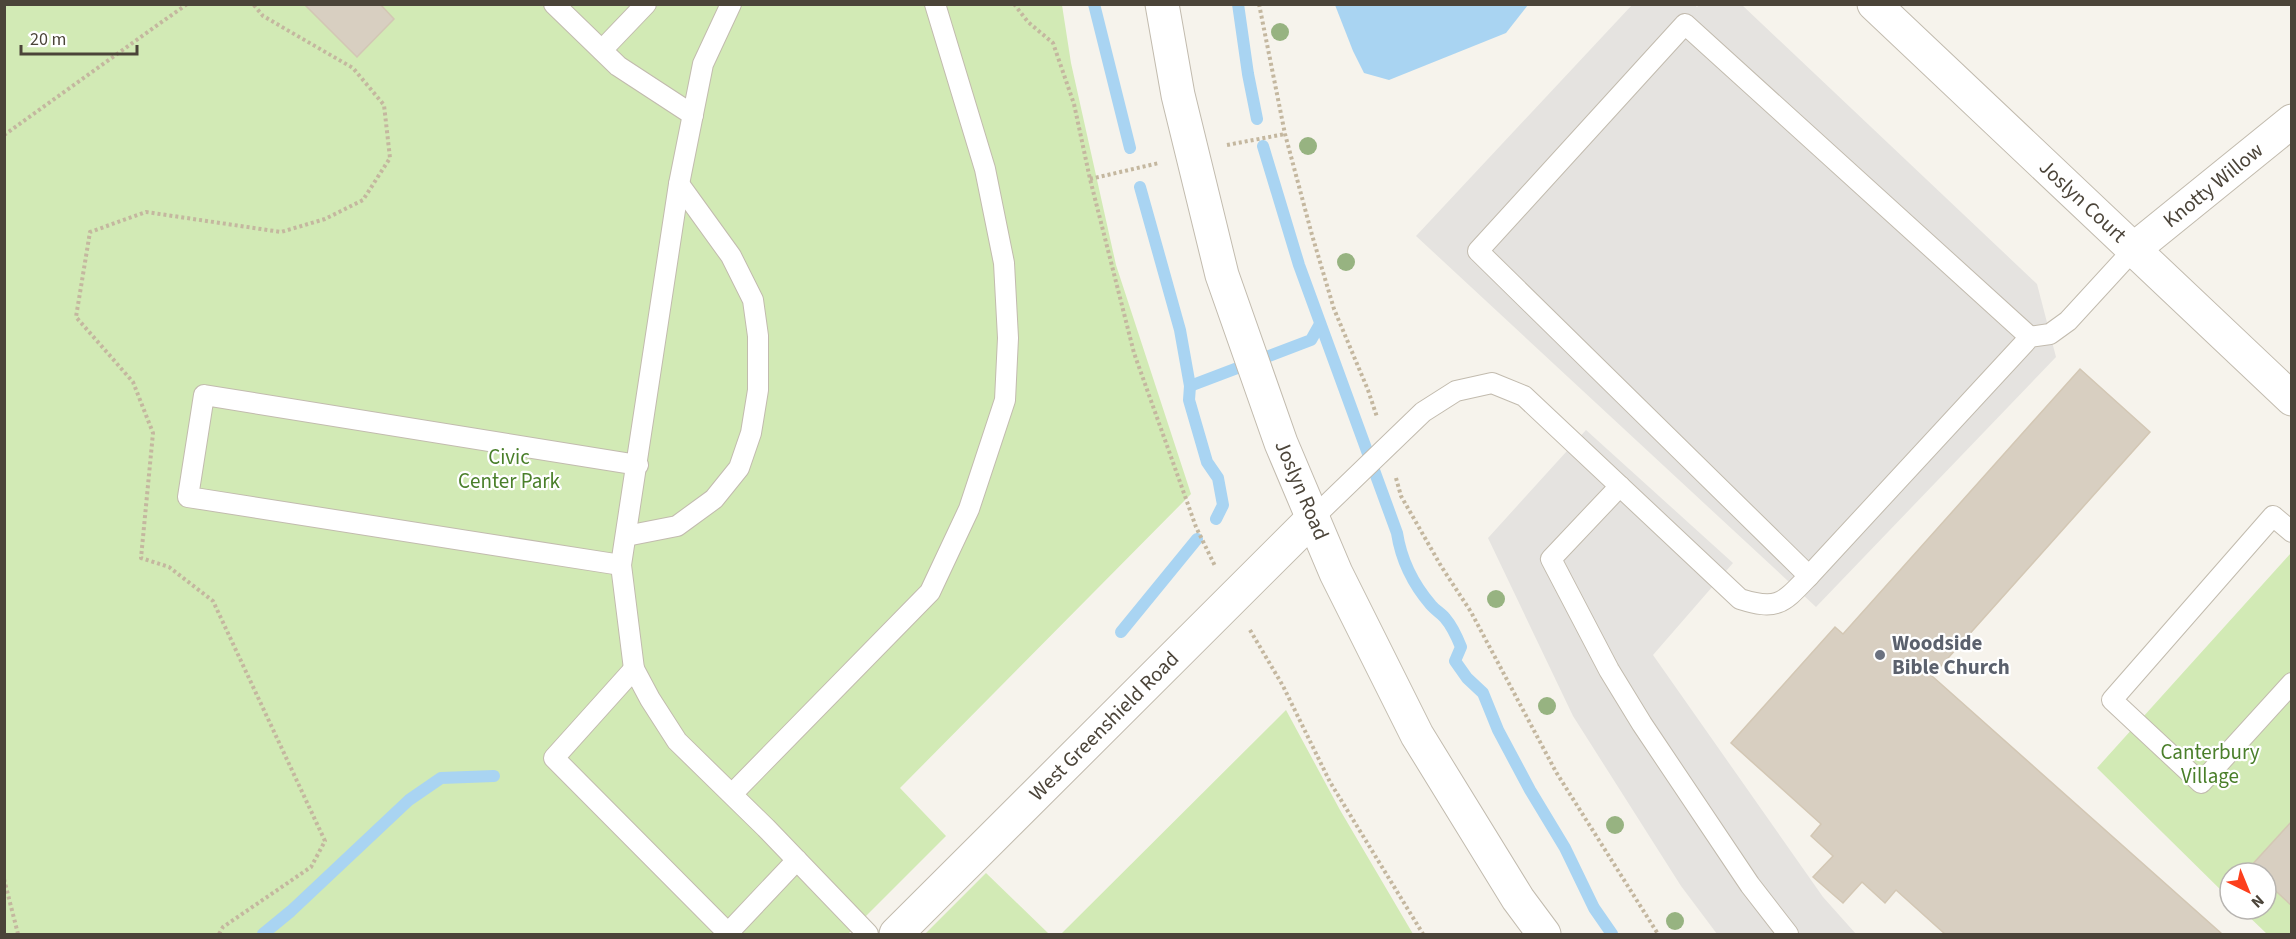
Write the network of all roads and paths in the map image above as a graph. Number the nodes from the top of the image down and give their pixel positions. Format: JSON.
{"nodes":[{"id":1,"x":187,"y":4,"type":"edge"},
{"id":2,"x":554,"y":4,"type":"edge"},
{"id":3,"x":646,"y":4,"type":"edge"},
{"id":4,"x":731,"y":4,"type":"edge"},
{"id":5,"x":934,"y":4,"type":"edge"},
{"id":6,"x":1014,"y":4,"type":"edge"},
{"id":7,"x":1162,"y":4,"type":"edge"},
{"id":8,"x":1259,"y":4,"type":"edge"},
{"id":9,"x":1874,"y":4,"type":"edge"},
{"id":10,"x":602,"y":50,"type":"junction"},
{"id":11,"x":693,"y":115,"type":"junction"},
{"id":12,"x":2292,"y":121,"type":"edge"},
{"id":13,"x":4,"y":135,"type":"edge"},
{"id":14,"x":679,"y":184,"type":"junction"},
{"id":15,"x":2134,"y":249,"type":"junction"},
{"id":16,"x":2030,"y":337,"type":"junction"},
{"id":17,"x":2292,"y":399,"type":"edge"},
{"id":18,"x":1387,"y":446,"type":"junction"},
{"id":19,"x":638,"y":465,"type":"junction"},
{"id":20,"x":1620,"y":486,"type":"junction"},
{"id":21,"x":1313,"y":518,"type":"junction"},
{"id":22,"x":2292,"y":532,"type":"edge"},
{"id":23,"x":626,"y":536,"type":"junction"},
{"id":24,"x":621,"y":565,"type":"junction"},
{"id":25,"x":1809,"y":576,"type":"junction"},
{"id":26,"x":1233,"y":598,"type":"junction"},
{"id":27,"x":634,"y":669,"type":"junction"},
{"id":28,"x":2292,"y":683,"type":"edge"},
{"id":29,"x":732,"y":794,"type":"junction"},
{"id":30,"x":796,"y":860,"type":"junction"},
{"id":31,"x":4,"y":879,"type":"edge"},
{"id":32,"x":18,"y":934,"type":"edge"},
{"id":33,"x":868,"y":934,"type":"edge"},
{"id":34,"x":896,"y":934,"type":"edge"},
{"id":35,"x":1424,"y":934,"type":"edge"},
{"id":36,"x":1544,"y":934,"type":"edge"},
{"id":37,"x":1658,"y":934,"type":"edge"},
{"id":38,"x":1788,"y":934,"type":"edge"}],
"edges":[{"from":1,"to":13,"type":"path"},
{"from":2,"to":10,"type":"lane"},
{"from":3,"to":10,"type":"lane"},
{"from":4,"to":11,"type":"lane"},
{"from":5,"to":29,"type":"lane"},
{"from":6,"to":26,"type":"path"},
{"from":7,"to":21,"type":"street","name":"Joslyn Road"},
{"from":8,"to":18,"type":"path"},
{"from":9,"to":15,"type":"street","name":"Joslyn Court"},
{"from":10,"to":11,"type":"lane"},
{"from":11,"to":14,"type":"lane"},
{"from":12,"to":15,"type":"street","name":"Knotty Willow"},
{"from":14,"to":19,"type":"lane"},
{"from":14,"to":23,"type":"lane"},
{"from":15,"to":16,"type":"lane"},
{"from":15,"to":17,"type":"street","name":"Joslyn Court"},
{"from":16,"to":25,"type":"lane"},
{"from":16,"to":25,"type":"lane"},
{"from":18,"to":20,"type":"lane"},
{"from":18,"to":21,"type":"lane"},
{"from":18,"to":37,"type":"path"},
{"from":19,"to":23,"type":"lane"},
{"from":19,"to":24,"type":"lane"},
{"from":20,"to":25,"type":"lane"},
{"from":20,"to":38,"type":"lane"},
{"from":21,"to":26,"type":"street","name":"West Greenshield Road"},
{"from":21,"to":36,"type":"street","name":"Joslyn Road"},
{"from":22,"to":28,"type":"lane"},
{"from":23,"to":24,"type":"lane"},
{"from":24,"to":27,"type":"lane"},
{"from":26,"to":34,"type":"street","name":"West Greenshield Road"},
{"from":26,"to":35,"type":"path"},
{"from":27,"to":29,"type":"lane"},
{"from":27,"to":30,"type":"lane"},
{"from":29,"to":30,"type":"lane"},
{"from":30,"to":33,"type":"lane"},
{"from":31,"to":32,"type":"path"}]}
